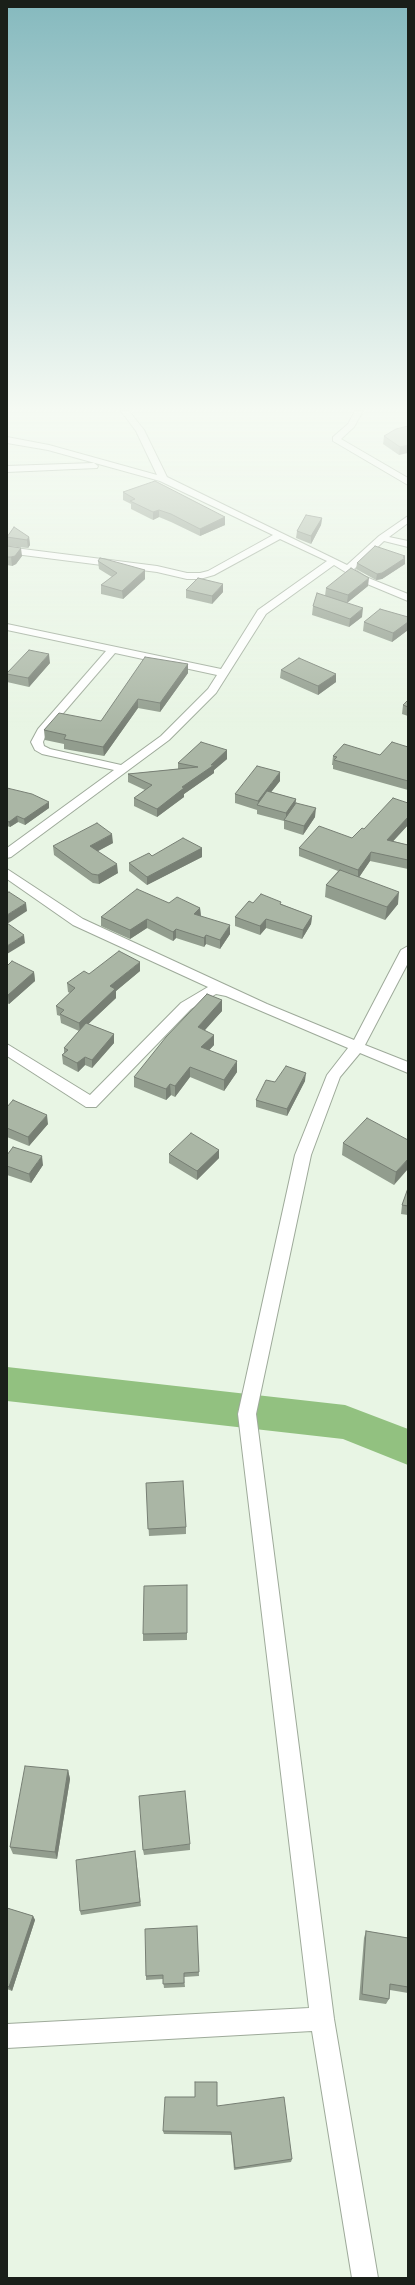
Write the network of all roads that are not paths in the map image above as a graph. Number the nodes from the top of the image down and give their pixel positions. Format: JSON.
{"nodes":[{"id":1,"x":244,"y":518,"type":"edge"},
{"id":2,"x":408,"y":518,"type":"edge"},
{"id":3,"x":280,"y":535,"type":"junction"},
{"id":4,"x":382,"y":538,"type":"junction"},
{"id":5,"x":408,"y":544,"type":"edge"},
{"id":6,"x":7,"y":550,"type":"edge"},
{"id":7,"x":334,"y":561,"type":"junction"},
{"id":8,"x":348,"y":569,"type":"junction"},
{"id":9,"x":408,"y":598,"type":"edge"},
{"id":10,"x":7,"y":627,"type":"edge"},
{"id":11,"x":112,"y":650,"type":"junction"},
{"id":12,"x":224,"y":673,"type":"junction"},
{"id":13,"x":123,"y":769,"type":"junction"},
{"id":14,"x":7,"y":854,"type":"edge"},
{"id":15,"x":7,"y":873,"type":"edge"},
{"id":16,"x":408,"y":950,"type":"edge"},
{"id":17,"x":262,"y":1007,"type":"junction"},
{"id":18,"x":357,"y":1047,"type":"junction"},
{"id":19,"x":7,"y":1049,"type":"edge"},
{"id":20,"x":408,"y":1068,"type":"edge"},
{"id":21,"x":322,"y":2019,"type":"junction"},
{"id":22,"x":7,"y":2036,"type":"edge"},
{"id":23,"x":365,"y":2278,"type":"edge"}],
"edges":[{"from":1,"to":3,"type":"street"},
{"from":2,"to":4,"type":"street"},
{"from":3,"to":6,"type":"street"},
{"from":3,"to":7,"type":"street"},
{"from":4,"to":5,"type":"street"},
{"from":4,"to":8,"type":"street"},
{"from":7,"to":8,"type":"street"},
{"from":7,"to":12,"type":"street"},
{"from":8,"to":9,"type":"street"},
{"from":10,"to":11,"type":"street"},
{"from":11,"to":12,"type":"street"},
{"from":11,"to":13,"type":"street"},
{"from":12,"to":13,"type":"street"},
{"from":13,"to":14,"type":"street"},
{"from":15,"to":17,"type":"street"},
{"from":16,"to":18,"type":"street"},
{"from":17,"to":18,"type":"street"},
{"from":17,"to":19,"type":"street"},
{"from":18,"to":20,"type":"street"},
{"from":18,"to":21,"type":"street"},
{"from":21,"to":22,"type":"street"},
{"from":21,"to":23,"type":"street"}]}
